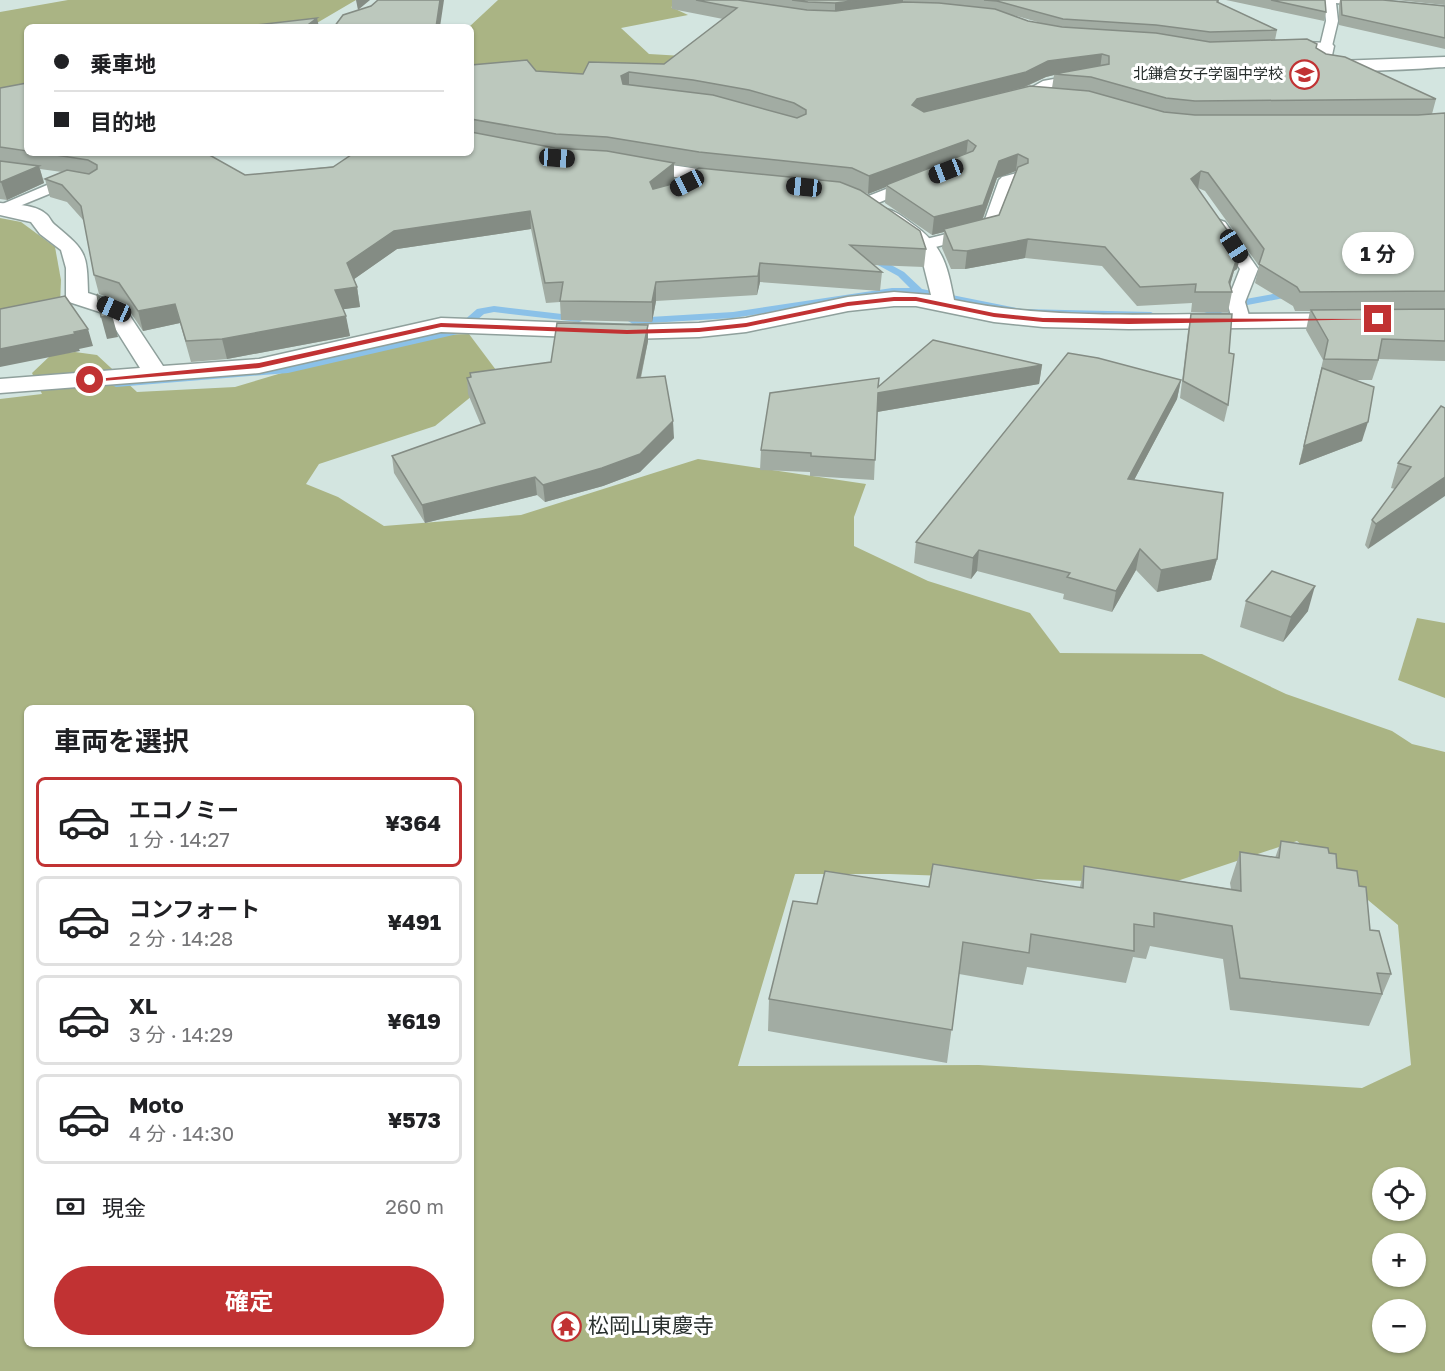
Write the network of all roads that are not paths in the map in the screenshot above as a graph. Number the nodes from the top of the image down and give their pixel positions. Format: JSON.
{"nodes":[{"id":1,"x":1330,"y":0,"type":"edge"},
{"id":2,"x":1336,"y":0,"type":"edge"},
{"id":3,"x":1445,"y":10,"type":"edge"},
{"id":4,"x":1260,"y":46,"type":"edge"},
{"id":5,"x":1326,"y":46,"type":"junction"},
{"id":6,"x":1445,"y":62,"type":"edge"},
{"id":7,"x":1100,"y":75,"type":"edge"},
{"id":8,"x":1026,"y":94,"type":"junction"},
{"id":9,"x":1067,"y":98,"type":"edge"},
{"id":10,"x":1007,"y":99,"type":"edge"},
{"id":11,"x":608,"y":161,"type":"edge"},
{"id":12,"x":36,"y":176,"type":"edge"},
{"id":13,"x":933,"y":176,"type":"edge"},
{"id":14,"x":699,"y":177,"type":"junction"},
{"id":15,"x":1017,"y":178,"type":"edge"},
{"id":16,"x":66,"y":182,"type":"junction"},
{"id":17,"x":752,"y":182,"type":"edge"},
{"id":18,"x":83,"y":184,"type":"edge"},
{"id":19,"x":676,"y":189,"type":"edge"},
{"id":20,"x":860,"y":198,"type":"joint"},
{"id":21,"x":1,"y":209,"type":"edge"},
{"id":22,"x":1210,"y":212,"type":"edge"},
{"id":23,"x":928,"y":244,"type":"junction"},
{"id":24,"x":943,"y":303,"type":"junction"},
{"id":25,"x":1241,"y":319,"type":"junction"},
{"id":26,"x":1445,"y":319,"type":"edge"},
{"id":27,"x":157,"y":375,"type":"junction"},
{"id":28,"x":0,"y":386,"type":"edge"}],
"edges":[{"from":1,"to":5,"type":"lane"},
{"from":2,"to":3,"type":"lane"},
{"from":4,"to":5,"type":"street"},
{"from":5,"to":6,"type":"street"},
{"from":7,"to":8,"type":"lane"},
{"from":8,"to":9,"type":"street"},
{"from":8,"to":10,"type":"street"},
{"from":11,"to":14,"type":"street"},
{"from":12,"to":16,"type":"lane"},
{"from":13,"to":20,"type":"lane"},
{"from":14,"to":17,"type":"street"},
{"from":14,"to":19,"type":"lane"},
{"from":15,"to":23,"type":"lane"},
{"from":16,"to":18,"type":"lane"},
{"from":16,"to":21,"type":"lane"},
{"from":20,"to":23,"type":"street"},
{"from":21,"to":27,"type":"street"},
{"from":22,"to":25,"type":"lane"},
{"from":23,"to":24,"type":"street"},
{"from":24,"to":25,"type":"street"},
{"from":24,"to":27,"type":"street"},
{"from":25,"to":26,"type":"street"},
{"from":27,"to":28,"type":"street"}]}
